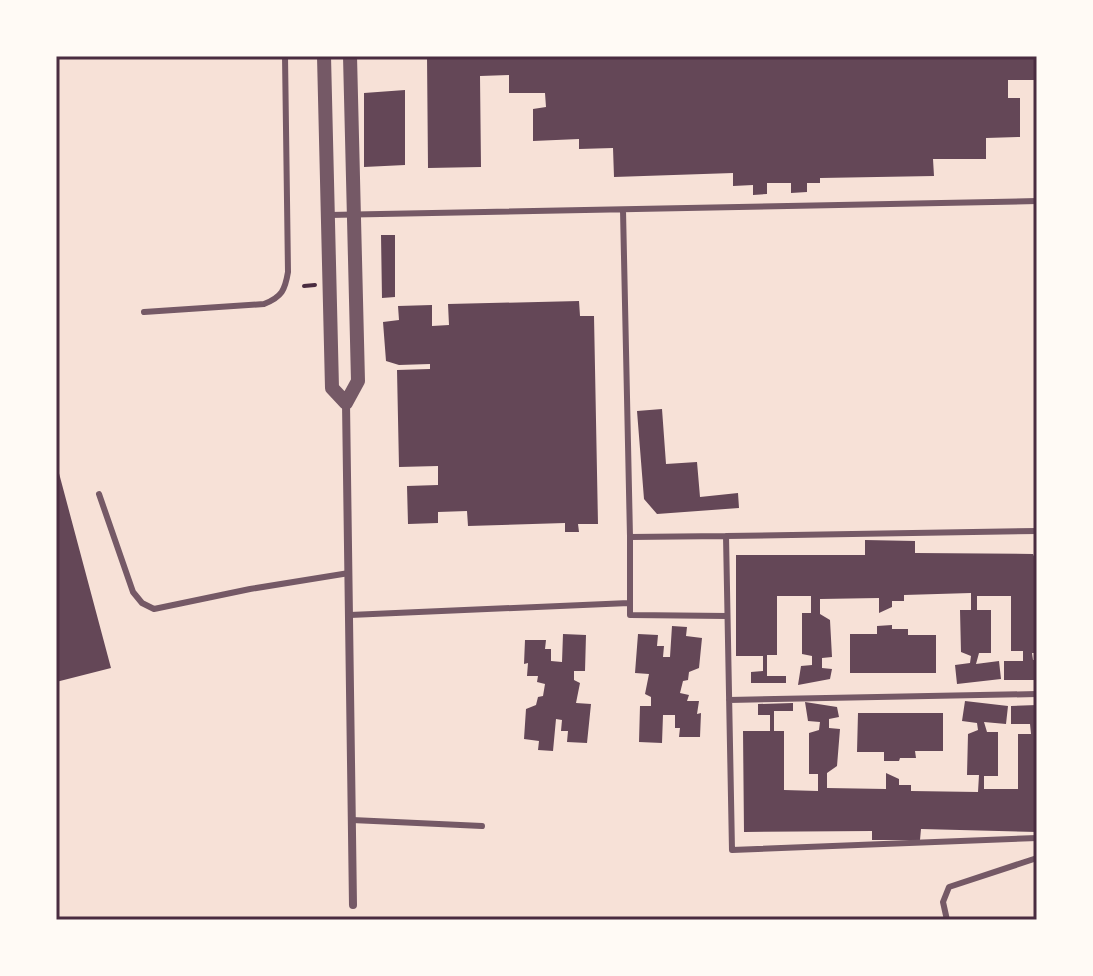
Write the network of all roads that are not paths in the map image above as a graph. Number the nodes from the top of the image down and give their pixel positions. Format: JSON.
{"nodes":[{"id":1,"x":285,"y":56,"type":"edge"},
{"id":2,"x":324,"y":56,"type":"edge"},
{"id":3,"x":350,"y":56,"type":"edge"},
{"id":4,"x":1037,"y":201,"type":"edge"},
{"id":5,"x":623,"y":210,"type":"junction"},
{"id":6,"x":354,"y":214,"type":"junction"},
{"id":7,"x":328,"y":215,"type":"junction"},
{"id":8,"x":144,"y":312,"type":"dead end"},
{"id":9,"x":346,"y":403,"type":"junction"},
{"id":10,"x":99,"y":494,"type":"dead end"},
{"id":11,"x":1037,"y":531,"type":"edge"},
{"id":12,"x":726,"y":536,"type":"junction"},
{"id":13,"x":630,"y":537,"type":"junction"},
{"id":14,"x":349,"y":573,"type":"junction"},
{"id":15,"x":629,"y":603,"type":"junction"},
{"id":16,"x":350,"y":615,"type":"junction"},
{"id":17,"x":727,"y":616,"type":"junction"},
{"id":18,"x":1037,"y":694,"type":"edge"},
{"id":19,"x":729,"y":700,"type":"junction"},
{"id":20,"x":352,"y":820,"type":"junction"},
{"id":21,"x":482,"y":826,"type":"dead end"},
{"id":22,"x":1037,"y":838,"type":"edge"},
{"id":23,"x":1037,"y":858,"type":"edge"},
{"id":24,"x":353,"y":905,"type":"dead end"},
{"id":25,"x":947,"y":920,"type":"edge"}],
"edges":[{"from":1,"to":8,"type":"lane"},
{"from":2,"to":7,"type":"street"},
{"from":3,"to":6,"type":"street"},
{"from":4,"to":5,"type":"lane"},
{"from":5,"to":6,"type":"lane"},
{"from":5,"to":13,"type":"lane"},
{"from":6,"to":7,"type":"lane"},
{"from":6,"to":9,"type":"street"},
{"from":7,"to":9,"type":"street"},
{"from":9,"to":14,"type":"street"},
{"from":10,"to":14,"type":"lane"},
{"from":11,"to":12,"type":"lane"},
{"from":12,"to":13,"type":"lane"},
{"from":12,"to":17,"type":"lane"},
{"from":13,"to":15,"type":"lane"},
{"from":14,"to":16,"type":"street"},
{"from":15,"to":16,"type":"lane"},
{"from":15,"to":17,"type":"lane"},
{"from":16,"to":20,"type":"street"},
{"from":17,"to":19,"type":"lane"},
{"from":18,"to":19,"type":"lane"},
{"from":19,"to":22,"type":"lane"},
{"from":20,"to":21,"type":"lane"},
{"from":20,"to":24,"type":"street"},
{"from":23,"to":25,"type":"lane"}]}
